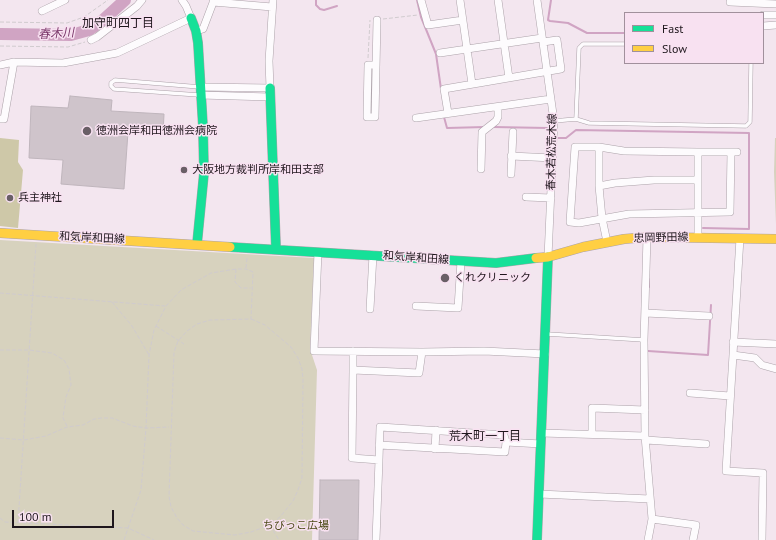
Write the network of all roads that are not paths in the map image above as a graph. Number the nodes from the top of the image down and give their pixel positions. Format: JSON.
{"nodes":[{"id":1,"x":65,"y":0,"type":"edge"},
{"id":2,"x":142,"y":0,"type":"edge"},
{"id":3,"x":182,"y":0,"type":"edge"},
{"id":4,"x":421,"y":0,"type":"edge"},
{"id":5,"x":460,"y":0,"type":"edge"},
{"id":6,"x":498,"y":0,"type":"edge"},
{"id":7,"x":537,"y":0,"type":"edge"},
{"id":8,"x":213,"y":1,"type":"edge"},
{"id":9,"x":730,"y":2,"type":"dead end"},
{"id":10,"x":273,"y":3,"type":"edge"},
{"id":11,"x":776,"y":4,"type":"edge"},
{"id":12,"x":42,"y":11,"type":"dead end"},
{"id":13,"x":764,"y":15,"type":"edge"},
{"id":14,"x":776,"y":15,"type":"edge"},
{"id":15,"x":191,"y":18,"type":"junction"},
{"id":16,"x":377,"y":20,"type":"road end"},
{"id":17,"x":463,"y":20,"type":"junction"},
{"id":18,"x":776,"y":25,"type":"edge"},
{"id":19,"x":764,"y":26,"type":"edge"},
{"id":20,"x":196,"y":31,"type":"junction"},
{"id":21,"x":91,"y":40,"type":"road end"},
{"id":22,"x":543,"y":40,"type":"junction"},
{"id":23,"x":504,"y":44,"type":"junction"},
{"id":24,"x":624,"y":44,"type":"edge"},
{"id":25,"x":467,"y":49,"type":"junction"},
{"id":26,"x":440,"y":53,"type":"dead end"},
{"id":27,"x":14,"y":62,"type":"junction"},
{"id":28,"x":751,"y":64,"type":"edge"},
{"id":29,"x":0,"y":65,"type":"edge"},
{"id":30,"x":376,"y":65,"type":"junction"},
{"id":31,"x":547,"y":72,"type":"junction"},
{"id":32,"x":509,"y":78,"type":"junction"},
{"id":33,"x":472,"y":84,"type":"junction"},
{"id":34,"x":200,"y":91,"type":"junction"},
{"id":35,"x":270,"y":93,"type":"junction"},
{"id":36,"x":551,"y":99,"type":"junction"},
{"id":37,"x":498,"y":106,"type":"junction"},
{"id":38,"x":448,"y":113,"type":"junction"},
{"id":39,"x":416,"y":118,"type":"dead end"},
{"id":40,"x":0,"y":119,"type":"edge"},
{"id":41,"x":576,"y":119,"type":"junction"},
{"id":42,"x":554,"y":121,"type":"junction"},
{"id":43,"x":512,"y":132,"type":"dead end"},
{"id":44,"x":599,"y":147,"type":"junction"},
{"id":45,"x":698,"y":152,"type":"junction"},
{"id":46,"x":511,"y":156,"type":"junction"},
{"id":47,"x":553,"y":158,"type":"junction"},
{"id":48,"x":481,"y":169,"type":"dead end"},
{"id":49,"x":511,"y":174,"type":"dead end"},
{"id":50,"x":697,"y":180,"type":"junction"},
{"id":51,"x":599,"y":186,"type":"junction"},
{"id":52,"x":526,"y":197,"type":"dead end"},
{"id":53,"x":551,"y":198,"type":"junction"},
{"id":54,"x":697,"y":212,"type":"junction"},
{"id":55,"x":602,"y":218,"type":"junction"},
{"id":56,"x":0,"y":232,"type":"edge"},
{"id":57,"x":648,"y":237,"type":"junction"},
{"id":58,"x":698,"y":238,"type":"junction"},
{"id":59,"x":740,"y":238,"type":"junction"},
{"id":60,"x":776,"y":239,"type":"edge"},
{"id":61,"x":607,"y":242,"type":"junction"},
{"id":62,"x":197,"y":244,"type":"junction"},
{"id":63,"x":276,"y":249,"type":"junction"},
{"id":64,"x":318,"y":252,"type":"junction"},
{"id":65,"x":373,"y":255,"type":"junction"},
{"id":66,"x":548,"y":257,"type":"junction"},
{"id":67,"x":461,"y":261,"type":"junction"},
{"id":68,"x":416,"y":306,"type":"dead end"},
{"id":69,"x":370,"y":309,"type":"dead end"},
{"id":70,"x":645,"y":313,"type":"junction"},
{"id":71,"x":709,"y":316,"type":"dead end"},
{"id":72,"x":546,"y":334,"type":"junction"},
{"id":73,"x":644,"y":340,"type":"junction"},
{"id":74,"x":733,"y":342,"type":"junction"},
{"id":75,"x":776,"y":344,"type":"edge"},
{"id":76,"x":353,"y":351,"type":"junction"},
{"id":77,"x":422,"y":352,"type":"junction"},
{"id":78,"x":545,"y":354,"type":"junction"},
{"id":79,"x":733,"y":355,"type":"junction"},
{"id":80,"x":776,"y":369,"type":"edge"},
{"id":81,"x":353,"y":370,"type":"junction"},
{"id":82,"x":690,"y":393,"type":"dead end"},
{"id":83,"x":730,"y":396,"type":"junction"},
{"id":84,"x":645,"y":410,"type":"junction"},
{"id":85,"x":436,"y":430,"type":"junction"},
{"id":86,"x":541,"y":433,"type":"junction"},
{"id":87,"x":592,"y":434,"type":"junction"},
{"id":88,"x":645,"y":438,"type":"junction"},
{"id":89,"x":506,"y":442,"type":"junction"},
{"id":90,"x":541,"y":444,"type":"junction"},
{"id":91,"x":706,"y":444,"type":"dead end"},
{"id":92,"x":379,"y":445,"type":"junction"},
{"id":93,"x":435,"y":449,"type":"junction"},
{"id":94,"x":378,"y":460,"type":"junction"},
{"id":95,"x":539,"y":494,"type":"junction"},
{"id":96,"x":650,"y":499,"type":"junction"},
{"id":97,"x":652,"y":519,"type":"junction"},
{"id":98,"x":376,"y":540,"type":"edge"},
{"id":99,"x":537,"y":540,"type":"edge"},
{"id":100,"x":648,"y":540,"type":"edge"},
{"id":101,"x":693,"y":540,"type":"edge"},
{"id":102,"x":762,"y":540,"type":"edge"}],
"edges":[{"from":1,"to":12,"type":"street"},
{"from":2,"to":21,"type":"street"},
{"from":3,"to":15,"type":"street"},
{"from":4,"to":17,"type":"street"},
{"from":5,"to":17,"type":"street"},
{"from":6,"to":23,"type":"street"},
{"from":7,"to":22,"type":"street","name":"春木若松荒木線"},
{"from":8,"to":10,"type":"street"},
{"from":8,"to":20,"type":"street"},
{"from":9,"to":11,"type":"street"},
{"from":10,"to":35,"type":"street"},
{"from":13,"to":14,"type":"street"},
{"from":15,"to":20,"type":"main road"},
{"from":15,"to":27,"type":"street"},
{"from":16,"to":30,"type":"street"},
{"from":17,"to":25,"type":"street"},
{"from":18,"to":19,"type":"street"},
{"from":20,"to":34,"type":"main road"},
{"from":22,"to":23,"type":"street"},
{"from":22,"to":31,"type":"street","name":"春木若松荒木線"},
{"from":22,"to":31,"type":"street"},
{"from":23,"to":25,"type":"street"},
{"from":23,"to":32,"type":"street"},
{"from":24,"to":41,"type":"lane"},
{"from":25,"to":26,"type":"street"},
{"from":25,"to":33,"type":"street"},
{"from":27,"to":29,"type":"street"},
{"from":27,"to":40,"type":"street"},
{"from":28,"to":41,"type":"lane"},
{"from":30,"to":30,"type":"street"},
{"from":31,"to":32,"type":"street"},
{"from":31,"to":36,"type":"street","name":"春木若松荒木線"},
{"from":32,"to":33,"type":"street"},
{"from":33,"to":38,"type":"street"},
{"from":34,"to":34,"type":"lane"},
{"from":34,"to":35,"type":"street"},
{"from":34,"to":62,"type":"main road"},
{"from":35,"to":63,"type":"main road"},
{"from":36,"to":37,"type":"street"},
{"from":36,"to":42,"type":"street","name":"春木若松荒木線"},
{"from":37,"to":38,"type":"street"},
{"from":37,"to":48,"type":"street"},
{"from":38,"to":39,"type":"street"},
{"from":41,"to":42,"type":"lane"},
{"from":42,"to":47,"type":"street","name":"春木若松荒木線"},
{"from":43,"to":46,"type":"street"},
{"from":44,"to":45,"type":"street"},
{"from":44,"to":51,"type":"street"},
{"from":44,"to":55,"type":"street"},
{"from":45,"to":50,"type":"street"},
{"from":45,"to":54,"type":"street"},
{"from":46,"to":47,"type":"street"},
{"from":46,"to":49,"type":"street"},
{"from":47,"to":53,"type":"street","name":"春木若松荒木線"},
{"from":50,"to":51,"type":"street"},
{"from":50,"to":54,"type":"street"},
{"from":51,"to":55,"type":"street"},
{"from":52,"to":53,"type":"street"},
{"from":53,"to":66,"type":"street","name":"春木若松荒木線"},
{"from":54,"to":55,"type":"street"},
{"from":54,"to":58,"type":"street"},
{"from":55,"to":61,"type":"street"},
{"from":56,"to":62,"type":"main road","name":"和気岸和田線"},
{"from":57,"to":58,"type":"main road","name":"忠岡野田線"},
{"from":57,"to":61,"type":"main road","name":"忠岡野田線"},
{"from":57,"to":70,"type":"street"},
{"from":58,"to":59,"type":"main road","name":"忠岡野田線"},
{"from":59,"to":60,"type":"main road","name":"忠岡野田線"},
{"from":59,"to":74,"type":"street"},
{"from":61,"to":66,"type":"main road","name":"忠岡野田線"},
{"from":62,"to":63,"type":"main road","name":"和気岸和田線"},
{"from":63,"to":64,"type":"main road","name":"和気岸和田線"},
{"from":64,"to":65,"type":"main road","name":"和気岸和田線"},
{"from":64,"to":76,"type":"street"},
{"from":65,"to":67,"type":"main road","name":"和気岸和田線"},
{"from":65,"to":69,"type":"street"},
{"from":66,"to":67,"type":"main road","name":"和気岸和田線"},
{"from":66,"to":72,"type":"main road"},
{"from":67,"to":68,"type":"street"},
{"from":70,"to":71,"type":"street"},
{"from":70,"to":73,"type":"street"},
{"from":72,"to":73,"type":"lane"},
{"from":72,"to":78,"type":"main road"},
{"from":73,"to":84,"type":"street"},
{"from":74,"to":75,"type":"street"},
{"from":74,"to":79,"type":"street"},
{"from":76,"to":77,"type":"street"},
{"from":76,"to":81,"type":"street"},
{"from":77,"to":78,"type":"street"},
{"from":77,"to":81,"type":"street"},
{"from":78,"to":86,"type":"main road"},
{"from":79,"to":80,"type":"street"},
{"from":79,"to":83,"type":"street"},
{"from":81,"to":94,"type":"street"},
{"from":82,"to":83,"type":"street"},
{"from":83,"to":102,"type":"street"},
{"from":84,"to":87,"type":"street"},
{"from":84,"to":88,"type":"street"},
{"from":85,"to":89,"type":"street"},
{"from":85,"to":92,"type":"street"},
{"from":85,"to":93,"type":"street"},
{"from":86,"to":87,"type":"street"},
{"from":86,"to":90,"type":"main road"},
{"from":87,"to":88,"type":"street"},
{"from":88,"to":91,"type":"street"},
{"from":88,"to":96,"type":"street"},
{"from":89,"to":90,"type":"street"},
{"from":89,"to":93,"type":"street"},
{"from":90,"to":95,"type":"main road"},
{"from":92,"to":93,"type":"street"},
{"from":92,"to":94,"type":"street"},
{"from":94,"to":98,"type":"street"},
{"from":95,"to":96,"type":"street"},
{"from":95,"to":99,"type":"main road"},
{"from":96,"to":97,"type":"street"},
{"from":97,"to":100,"type":"street"},
{"from":97,"to":101,"type":"street"}]}
